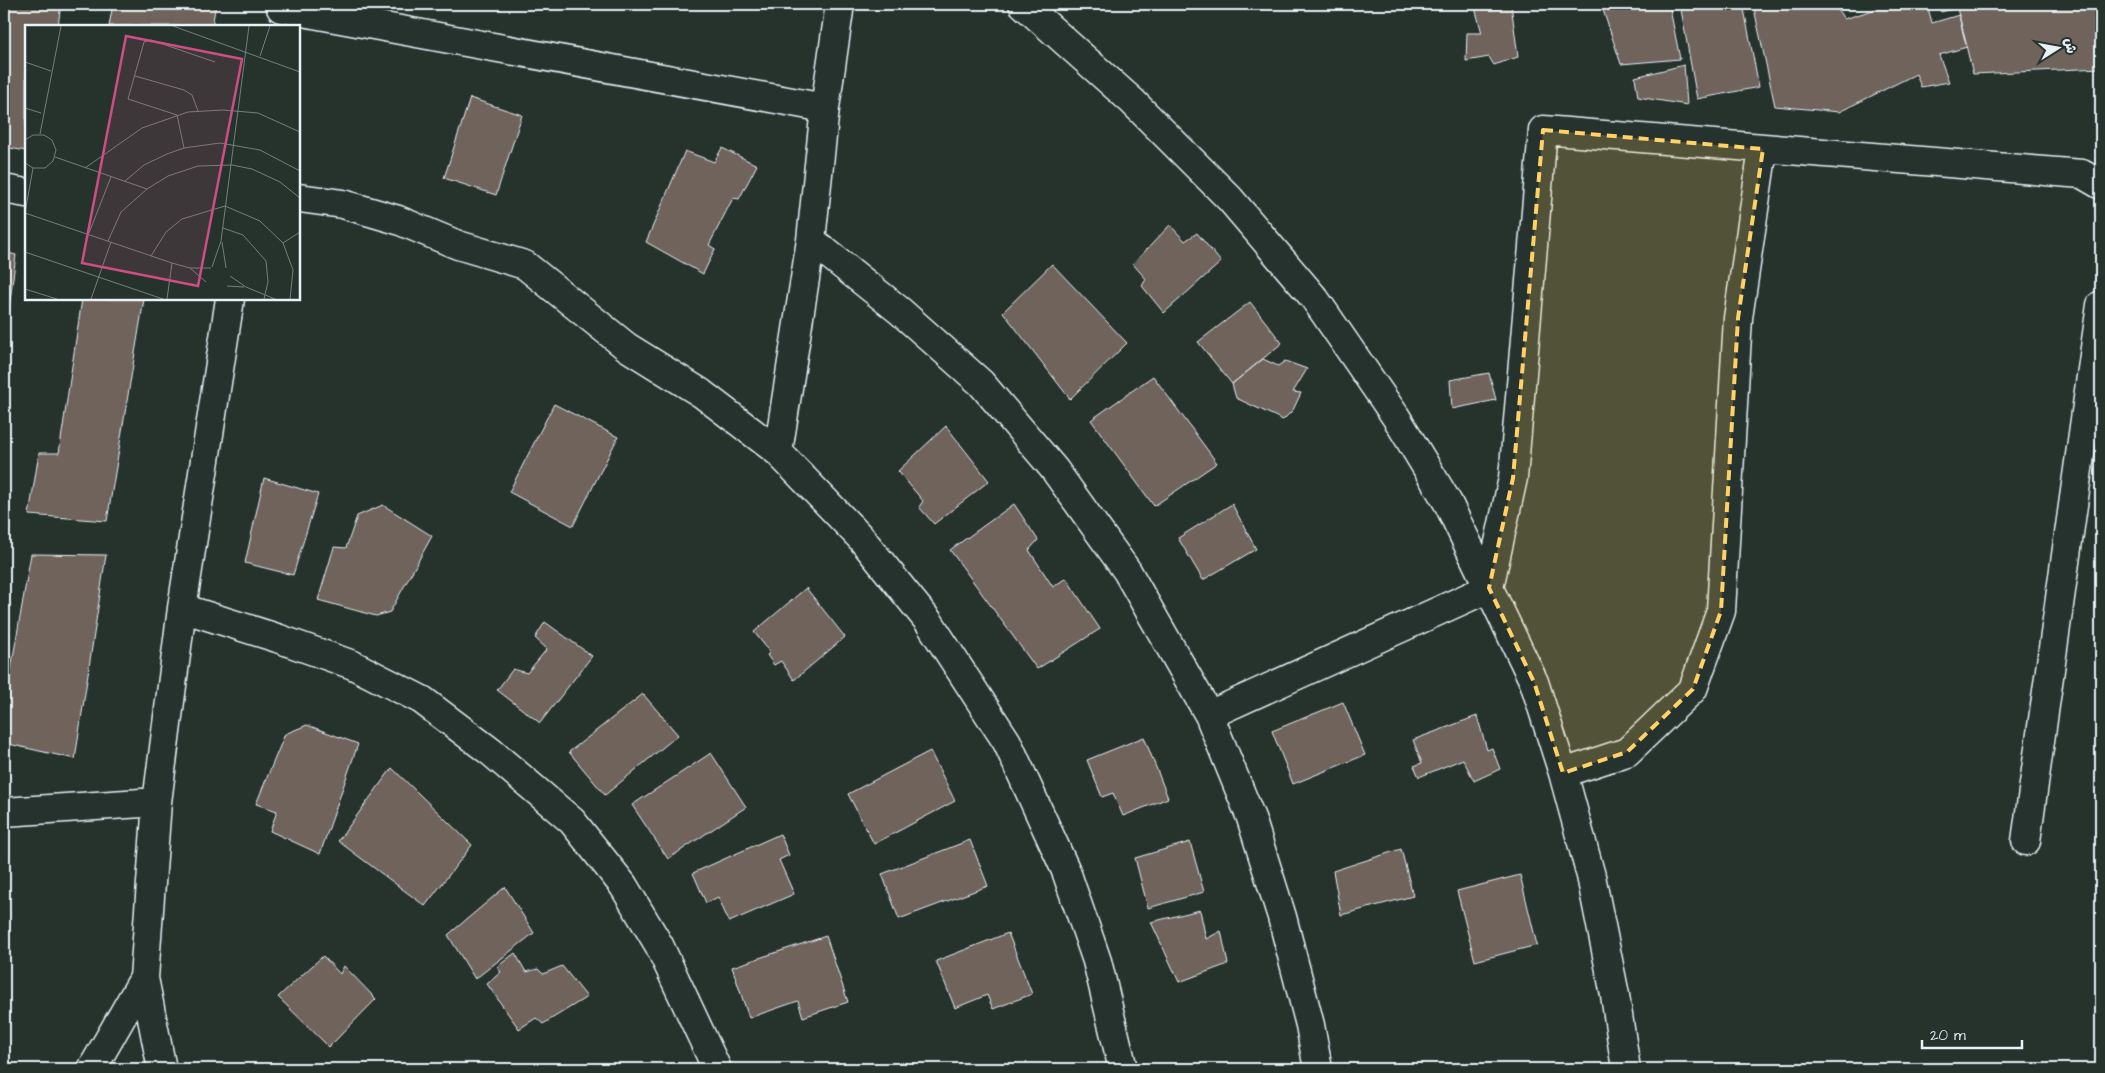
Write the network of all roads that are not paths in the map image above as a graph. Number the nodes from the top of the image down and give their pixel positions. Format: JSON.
{"nodes":[{"id":1,"x":840,"y":4,"type":"edge"},
{"id":2,"x":1023,"y":4,"type":"edge"},
{"id":3,"x":280,"y":13,"type":"edge"},
{"id":4,"x":825,"y":108,"type":"junction"},
{"id":5,"x":1762,"y":149,"type":"junction"},
{"id":6,"x":2101,"y":184,"type":"edge"},
{"id":7,"x":4,"y":189,"type":"edge"},
{"id":8,"x":25,"y":193,"type":"edge"},
{"id":9,"x":300,"y":198,"type":"edge"},
{"id":10,"x":811,"y":240,"type":"junction"},
{"id":11,"x":230,"y":300,"type":"edge"},
{"id":12,"x":2101,"y":305,"type":"edge"},
{"id":13,"x":778,"y":452,"type":"junction"},
{"id":14,"x":1489,"y":588,"type":"junction"},
{"id":15,"x":182,"y":608,"type":"junction"},
{"id":16,"x":1209,"y":715,"type":"junction"},
{"id":17,"x":1563,"y":773,"type":"junction"},
{"id":18,"x":157,"y":802,"type":"junction"},
{"id":19,"x":4,"y":812,"type":"edge"},
{"id":20,"x":2026,"y":841,"type":"dead end"},
{"id":21,"x":144,"y":978,"type":"junction"},
{"id":22,"x":92,"y":1069,"type":"edge"},
{"id":23,"x":162,"y":1069,"type":"edge"},
{"id":24,"x":717,"y":1069,"type":"edge"},
{"id":25,"x":1123,"y":1069,"type":"edge"},
{"id":26,"x":1318,"y":1069,"type":"edge"},
{"id":27,"x":1626,"y":1069,"type":"edge"}],
"edges":[{"from":1,"to":4,"type":"street"},
{"from":2,"to":14,"type":"street"},
{"from":3,"to":4,"type":"street"},
{"from":4,"to":10,"type":"street"},
{"from":5,"to":6,"type":"street"},
{"from":5,"to":14,"type":"street"},
{"from":5,"to":17,"type":"street"},
{"from":7,"to":8,"type":"street"},
{"from":9,"to":13,"type":"street"},
{"from":10,"to":13,"type":"street"},
{"from":10,"to":16,"type":"street"},
{"from":11,"to":15,"type":"street"},
{"from":12,"to":20,"type":"street"},
{"from":13,"to":25,"type":"street"},
{"from":14,"to":16,"type":"street"},
{"from":14,"to":17,"type":"street"},
{"from":15,"to":18,"type":"street"},
{"from":15,"to":24,"type":"street"},
{"from":16,"to":26,"type":"street"},
{"from":17,"to":27,"type":"street"},
{"from":18,"to":19,"type":"street"},
{"from":18,"to":21,"type":"street"},
{"from":21,"to":22,"type":"street"},
{"from":21,"to":23,"type":"street"}]}
